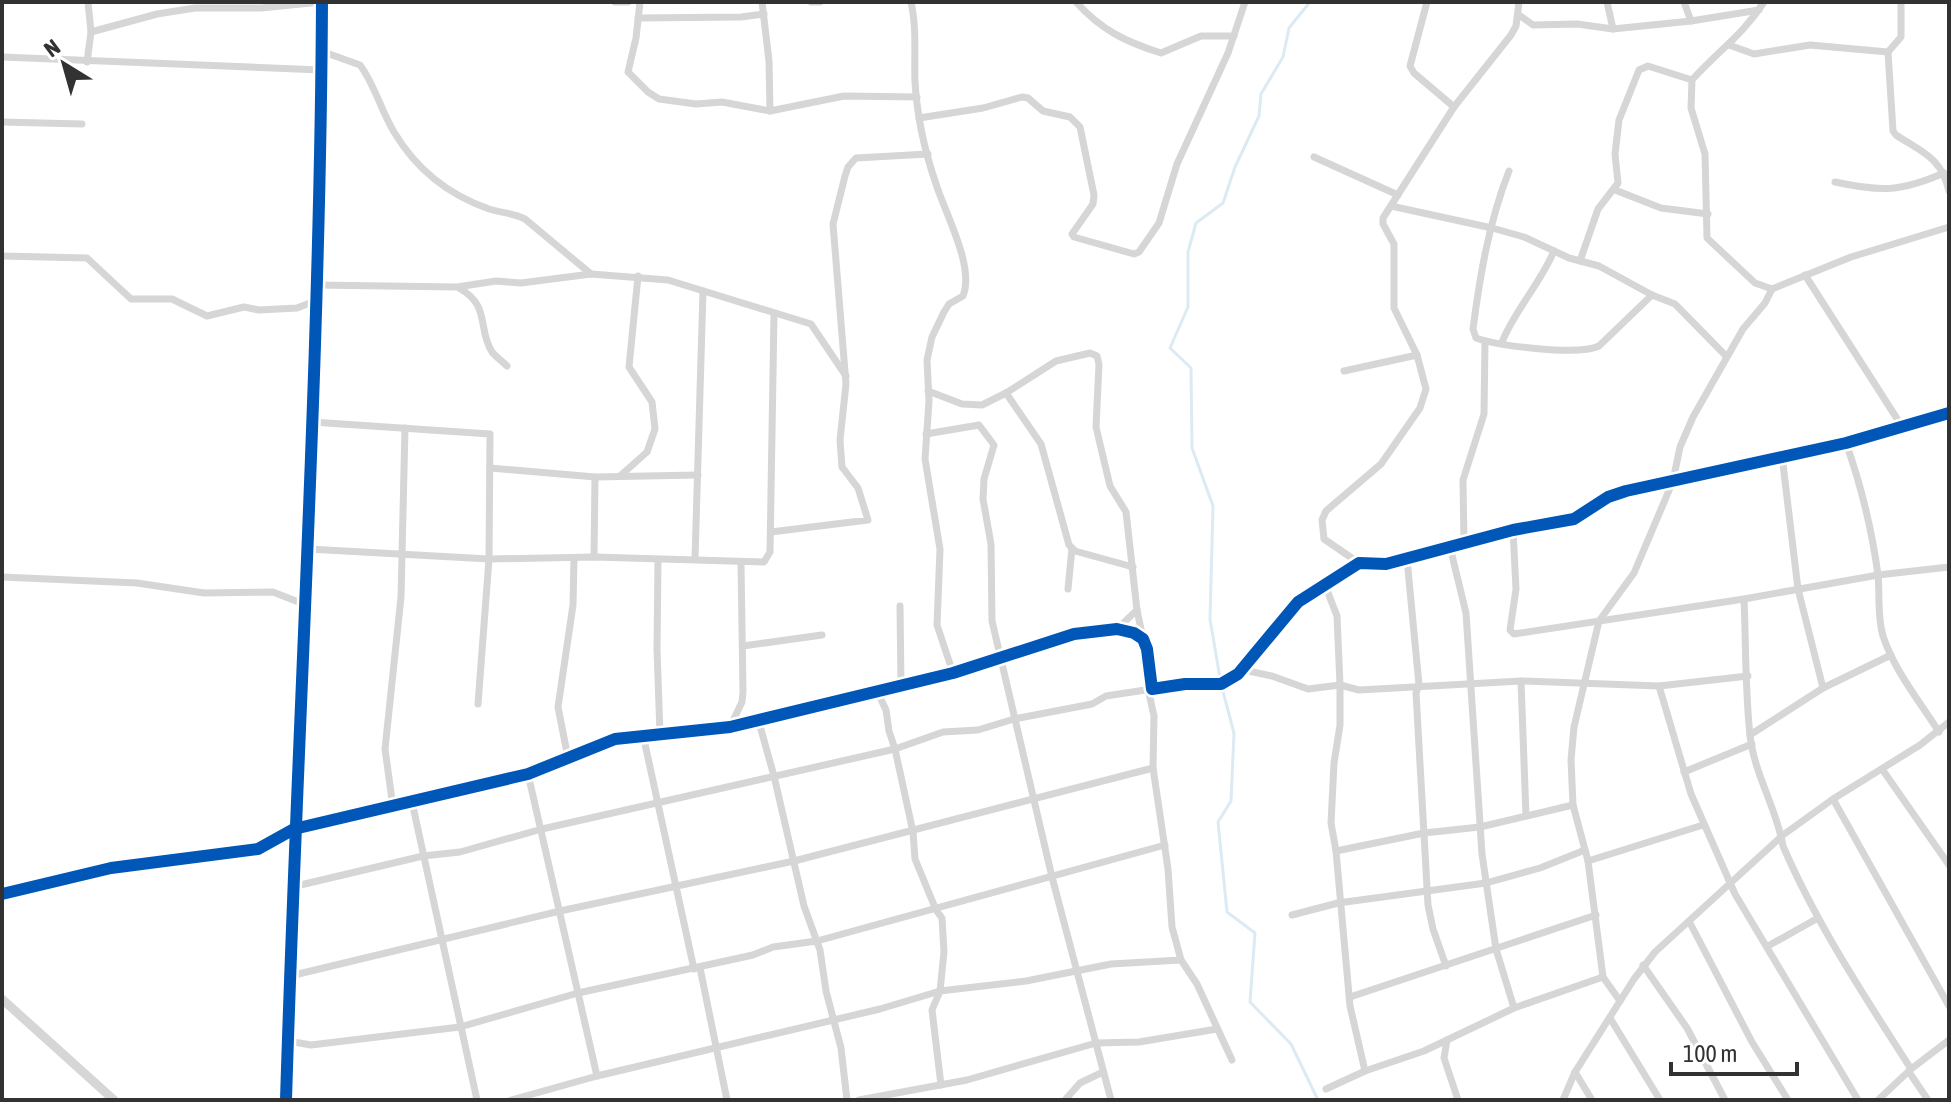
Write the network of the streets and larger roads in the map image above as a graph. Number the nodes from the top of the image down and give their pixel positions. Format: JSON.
{"nodes":[{"id":1,"x":88,"y":2,"type":"edge"},
{"id":2,"x":322,"y":2,"type":"edge"},
{"id":3,"x":615,"y":2,"type":"edge"},
{"id":4,"x":628,"y":2,"type":"edge"},
{"id":5,"x":640,"y":2,"type":"edge"},
{"id":6,"x":762,"y":2,"type":"edge"},
{"id":7,"x":811,"y":2,"type":"edge"},
{"id":8,"x":820,"y":2,"type":"edge"},
{"id":9,"x":911,"y":2,"type":"edge"},
{"id":10,"x":1076,"y":2,"type":"edge"},
{"id":11,"x":1245,"y":2,"type":"edge"},
{"id":12,"x":1427,"y":2,"type":"edge"},
{"id":13,"x":1519,"y":2,"type":"edge"},
{"id":14,"x":1607,"y":2,"type":"edge"},
{"id":15,"x":1684,"y":2,"type":"edge"},
{"id":16,"x":1764,"y":2,"type":"edge"},
{"id":17,"x":1901,"y":2,"type":"edge"},
{"id":18,"x":1759,"y":10,"type":"junction"},
{"id":19,"x":764,"y":14,"type":"junction"},
{"id":20,"x":1519,"y":15,"type":"junction"},
{"id":21,"x":638,"y":18,"type":"junction"},
{"id":22,"x":1691,"y":21,"type":"junction"},
{"id":23,"x":1613,"y":29,"type":"junction"},
{"id":24,"x":91,"y":32,"type":"junction"},
{"id":25,"x":1234,"y":36,"type":"junction"},
{"id":26,"x":1729,"y":45,"type":"junction"},
{"id":27,"x":321,"y":51,"type":"junction"},
{"id":28,"x":1888,"y":52,"type":"junction"},
{"id":29,"x":2,"y":57,"type":"edge"},
{"id":30,"x":87,"y":62,"type":"junction"},
{"id":31,"x":321,"y":70,"type":"junction"},
{"id":32,"x":1692,"y":80,"type":"junction"},
{"id":33,"x":917,"y":97,"type":"junction"},
{"id":34,"x":1454,"y":107,"type":"junction"},
{"id":35,"x":770,"y":111,"type":"junction"},
{"id":36,"x":919,"y":118,"type":"junction"},
{"id":37,"x":2,"y":122,"type":"edge"},
{"id":38,"x":82,"y":124,"type":"dead end"},
{"id":39,"x":928,"y":154,"type":"junction"},
{"id":40,"x":1314,"y":157,"type":"dead end"},
{"id":41,"x":1509,"y":171,"type":"dead end"},
{"id":42,"x":1944,"y":173,"type":"junction"},
{"id":43,"x":1835,"y":182,"type":"dead end"},
{"id":44,"x":1615,"y":190,"type":"junction"},
{"id":45,"x":1949,"y":191,"type":"edge"},
{"id":46,"x":1398,"y":195,"type":"junction"},
{"id":47,"x":1391,"y":206,"type":"junction"},
{"id":48,"x":1708,"y":214,"type":"junction"},
{"id":49,"x":1949,"y":227,"type":"edge"},
{"id":50,"x":1492,"y":228,"type":"junction"},
{"id":51,"x":1554,"y":251,"type":"junction"},
{"id":52,"x":2,"y":256,"type":"edge"},
{"id":53,"x":1580,"y":261,"type":"junction"},
{"id":54,"x":591,"y":274,"type":"junction"},
{"id":55,"x":1805,"y":275,"type":"junction"},
{"id":56,"x":638,"y":276,"type":"junction"},
{"id":57,"x":315,"y":285,"type":"junction"},
{"id":58,"x":457,"y":287,"type":"junction"},
{"id":59,"x":1772,"y":289,"type":"junction"},
{"id":60,"x":703,"y":291,"type":"junction"},
{"id":61,"x":1652,"y":295,"type":"junction"},
{"id":62,"x":315,"y":301,"type":"junction"},
{"id":63,"x":774,"y":314,"type":"junction"},
{"id":64,"x":1485,"y":341,"type":"junction"},
{"id":65,"x":1502,"y":342,"type":"junction"},
{"id":66,"x":1417,"y":355,"type":"junction"},
{"id":67,"x":1726,"y":356,"type":"junction"},
{"id":68,"x":507,"y":366,"type":"dead end"},
{"id":69,"x":1344,"y":371,"type":"dead end"},
{"id":70,"x":846,"y":376,"type":"junction"},
{"id":71,"x":928,"y":391,"type":"junction"},
{"id":72,"x":1006,"y":393,"type":"junction"},
{"id":73,"x":1949,"y":413,"type":"edge"},
{"id":74,"x":312,"y":422,"type":"junction"},
{"id":75,"x":405,"y":428,"type":"junction"},
{"id":76,"x":1903,"y":428,"type":"junction"},
{"id":77,"x":926,"y":434,"type":"junction"},
{"id":78,"x":1846,"y":443,"type":"junction"},
{"id":79,"x":1782,"y":456,"type":"junction"},
{"id":80,"x":490,"y":468,"type":"junction"},
{"id":81,"x":698,"y":475,"type":"junction"},
{"id":82,"x":620,"y":476,"type":"junction"},
{"id":83,"x":595,"y":477,"type":"junction"},
{"id":84,"x":1673,"y":481,"type":"junction"},
{"id":85,"x":1513,"y":530,"type":"junction"},
{"id":86,"x":771,"y":532,"type":"junction"},
{"id":87,"x":1464,"y":543,"type":"junction"},
{"id":88,"x":1450,"y":547,"type":"junction"},
{"id":89,"x":1072,"y":548,"type":"junction"},
{"id":90,"x":308,"y":549,"type":"junction"},
{"id":91,"x":401,"y":554,"type":"junction"},
{"id":92,"x":594,"y":557,"type":"junction"},
{"id":93,"x":489,"y":559,"type":"junction"},
{"id":94,"x":574,"y":559,"type":"junction"},
{"id":95,"x":695,"y":559,"type":"junction"},
{"id":96,"x":1407,"y":559,"type":"junction"},
{"id":97,"x":658,"y":560,"type":"junction"},
{"id":98,"x":1359,"y":563,"type":"junction"},
{"id":99,"x":741,"y":564,"type":"junction"},
{"id":100,"x":1133,"y":567,"type":"junction"},
{"id":101,"x":1949,"y":567,"type":"edge"},
{"id":102,"x":1878,"y":575,"type":"junction"},
{"id":103,"x":2,"y":577,"type":"edge"},
{"id":104,"x":1325,"y":585,"type":"junction"},
{"id":105,"x":1068,"y":589,"type":"dead end"},
{"id":106,"x":1798,"y":589,"type":"junction"},
{"id":107,"x":1744,"y":599,"type":"junction"},
{"id":108,"x":306,"y":605,"type":"junction"},
{"id":109,"x":900,"y":606,"type":"dead end"},
{"id":110,"x":1137,"y":610,"type":"junction"},
{"id":111,"x":1599,"y":621,"type":"junction"},
{"id":112,"x":1117,"y":629,"type":"junction"},
{"id":113,"x":822,"y":635,"type":"dead end"},
{"id":114,"x":1143,"y":639,"type":"junction"},
{"id":115,"x":743,"y":646,"type":"junction"},
{"id":116,"x":1891,"y":655,"type":"junction"},
{"id":117,"x":1001,"y":657,"type":"junction"},
{"id":118,"x":1244,"y":670,"type":"junction"},
{"id":119,"x":953,"y":673,"type":"junction"},
{"id":120,"x":1748,"y":676,"type":"junction"},
{"id":121,"x":1521,"y":681,"type":"junction"},
{"id":122,"x":1584,"y":682,"type":"junction"},
{"id":123,"x":901,"y":685,"type":"junction"},
{"id":124,"x":1340,"y":685,"type":"junction"},
{"id":125,"x":1419,"y":685,"type":"junction"},
{"id":126,"x":1471,"y":685,"type":"junction"},
{"id":127,"x":1659,"y":686,"type":"junction"},
{"id":128,"x":1823,"y":688,"type":"junction"},
{"id":129,"x":1150,"y":689,"type":"junction"},
{"id":130,"x":877,"y":691,"type":"junction"},
{"id":131,"x":478,"y":704,"type":"dead end"},
{"id":132,"x":758,"y":719,"type":"junction"},
{"id":133,"x":1014,"y":719,"type":"junction"},
{"id":134,"x":1949,"y":722,"type":"edge"},
{"id":135,"x":730,"y":727,"type":"junction"},
{"id":136,"x":1939,"y":732,"type":"junction"},
{"id":137,"x":660,"y":734,"type":"junction"},
{"id":138,"x":643,"y":735,"type":"junction"},
{"id":139,"x":1750,"y":735,"type":"junction"},
{"id":140,"x":1752,"y":744,"type":"junction"},
{"id":141,"x":895,"y":749,"type":"junction"},
{"id":142,"x":568,"y":758,"type":"junction"},
{"id":143,"x":1153,"y":768,"type":"junction"},
{"id":144,"x":1882,"y":769,"type":"junction"},
{"id":145,"x":1684,"y":772,"type":"junction"},
{"id":146,"x":528,"y":774,"type":"junction"},
{"id":147,"x":774,"y":776,"type":"junction"},
{"id":148,"x":1033,"y":798,"type":"junction"},
{"id":149,"x":1833,"y":799,"type":"junction"},
{"id":150,"x":412,"y":802,"type":"junction"},
{"id":151,"x":659,"y":804,"type":"junction"},
{"id":152,"x":1573,"y":805,"type":"junction"},
{"id":153,"x":393,"y":807,"type":"junction"},
{"id":154,"x":1526,"y":816,"type":"junction"},
{"id":155,"x":1703,"y":825,"type":"junction"},
{"id":156,"x":1480,"y":827,"type":"junction"},
{"id":157,"x":294,"y":829,"type":"junction"},
{"id":158,"x":542,"y":829,"type":"junction"},
{"id":159,"x":913,"y":832,"type":"junction"},
{"id":160,"x":1424,"y":833,"type":"junction"},
{"id":161,"x":1783,"y":835,"type":"junction"},
{"id":162,"x":1165,"y":845,"type":"junction"},
{"id":163,"x":1585,"y":850,"type":"junction"},
{"id":164,"x":1336,"y":851,"type":"junction"},
{"id":165,"x":423,"y":856,"type":"junction"},
{"id":166,"x":794,"y":861,"type":"junction"},
{"id":167,"x":1588,"y":861,"type":"junction"},
{"id":168,"x":1949,"y":865,"type":"edge"},
{"id":169,"x":1052,"y":877,"type":"junction"},
{"id":170,"x":1486,"y":883,"type":"junction"},
{"id":171,"x":1730,"y":883,"type":"junction"},
{"id":172,"x":676,"y":886,"type":"junction"},
{"id":173,"x":292,"y":887,"type":"junction"},
{"id":174,"x":1428,"y":890,"type":"junction"},
{"id":175,"x":2,"y":894,"type":"edge"},
{"id":176,"x":1338,"y":903,"type":"junction"},
{"id":177,"x":936,"y":910,"type":"junction"},
{"id":178,"x":560,"y":911,"type":"junction"},
{"id":179,"x":1292,"y":915,"type":"dead end"},
{"id":180,"x":1596,"y":915,"type":"junction"},
{"id":181,"x":1818,"y":918,"type":"junction"},
{"id":182,"x":1689,"y":921,"type":"junction"},
{"id":183,"x":443,"y":939,"type":"junction"},
{"id":184,"x":817,"y":941,"type":"junction"},
{"id":185,"x":1768,"y":946,"type":"junction"},
{"id":186,"x":1496,"y":949,"type":"junction"},
{"id":187,"x":1181,"y":960,"type":"junction"},
{"id":188,"x":1643,"y":965,"type":"junction"},
{"id":189,"x":1446,"y":966,"type":"junction"},
{"id":190,"x":697,"y":969,"type":"junction"},
{"id":191,"x":1077,"y":969,"type":"junction"},
{"id":192,"x":290,"y":976,"type":"junction"},
{"id":193,"x":1603,"y":977,"type":"junction"},
{"id":194,"x":940,"y":991,"type":"junction"},
{"id":195,"x":578,"y":993,"type":"junction"},
{"id":196,"x":1350,"y":997,"type":"junction"},
{"id":197,"x":2,"y":999,"type":"edge"},
{"id":198,"x":1620,"y":1001,"type":"junction"},
{"id":199,"x":1949,"y":1006,"type":"edge"},
{"id":200,"x":1514,"y":1008,"type":"junction"},
{"id":201,"x":1610,"y":1018,"type":"junction"},
{"id":202,"x":834,"y":1020,"type":"junction"},
{"id":203,"x":460,"y":1027,"type":"junction"},
{"id":204,"x":1217,"y":1029,"type":"junction"},
{"id":205,"x":1447,"y":1040,"type":"junction"},
{"id":206,"x":1949,"y":1040,"type":"edge"},
{"id":207,"x":288,"y":1041,"type":"junction"},
{"id":208,"x":1096,"y":1043,"type":"junction"},
{"id":209,"x":715,"y":1049,"type":"junction"},
{"id":210,"x":1232,"y":1060,"type":"dead end"},
{"id":211,"x":1910,"y":1070,"type":"junction"},
{"id":212,"x":1365,"y":1071,"type":"junction"},
{"id":213,"x":1103,"y":1072,"type":"junction"},
{"id":214,"x":1575,"y":1072,"type":"junction"},
{"id":215,"x":597,"y":1076,"type":"junction"},
{"id":216,"x":941,"y":1085,"type":"junction"},
{"id":217,"x":1326,"y":1089,"type":"dead end"},
{"id":218,"x":114,"y":1100,"type":"edge"},
{"id":219,"x":286,"y":1100,"type":"edge"},
{"id":220,"x":477,"y":1100,"type":"edge"},
{"id":221,"x":511,"y":1100,"type":"edge"},
{"id":222,"x":727,"y":1100,"type":"edge"},
{"id":223,"x":847,"y":1100,"type":"edge"},
{"id":224,"x":859,"y":1100,"type":"edge"},
{"id":225,"x":1065,"y":1100,"type":"edge"},
{"id":226,"x":1111,"y":1100,"type":"edge"},
{"id":227,"x":1458,"y":1100,"type":"edge"},
{"id":228,"x":1563,"y":1100,"type":"edge"},
{"id":229,"x":1592,"y":1100,"type":"edge"},
{"id":230,"x":1660,"y":1100,"type":"edge"},
{"id":231,"x":1725,"y":1100,"type":"edge"},
{"id":232,"x":1788,"y":1100,"type":"edge"},
{"id":233,"x":1858,"y":1100,"type":"edge"},
{"id":234,"x":1878,"y":1100,"type":"edge"},
{"id":235,"x":1928,"y":1100,"type":"edge"}],
"edges":[{"from":1,"to":24,"type":"street"},
{"from":2,"to":24,"type":"street"},
{"from":2,"to":27,"type":"street"},
{"from":3,"to":4,"type":"street"},
{"from":5,"to":21,"type":"street"},
{"from":6,"to":19,"type":"street"},
{"from":7,"to":8,"type":"street"},
{"from":9,"to":33,"type":"street"},
{"from":10,"to":25,"type":"street"},
{"from":11,"to":25,"type":"street"},
{"from":12,"to":34,"type":"street"},
{"from":13,"to":20,"type":"street"},
{"from":14,"to":23,"type":"street"},
{"from":15,"to":22,"type":"street"},
{"from":16,"to":18,"type":"street"},
{"from":17,"to":28,"type":"street"},
{"from":18,"to":22,"type":"street"},
{"from":18,"to":26,"type":"street"},
{"from":19,"to":21,"type":"street"},
{"from":19,"to":35,"type":"street"},
{"from":20,"to":23,"type":"street"},
{"from":20,"to":34,"type":"street"},
{"from":21,"to":35,"type":"street"},
{"from":22,"to":23,"type":"street"},
{"from":24,"to":30,"type":"street"},
{"from":25,"to":36,"type":"street"},
{"from":26,"to":28,"type":"street"},
{"from":26,"to":32,"type":"street"},
{"from":27,"to":31,"type":"street"},
{"from":27,"to":54,"type":"street"},
{"from":28,"to":42,"type":"street"},
{"from":29,"to":30,"type":"street"},
{"from":30,"to":31,"type":"street"},
{"from":31,"to":57,"type":"street"},
{"from":32,"to":44,"type":"street"},
{"from":32,"to":48,"type":"street"},
{"from":33,"to":35,"type":"street"},
{"from":33,"to":36,"type":"street"},
{"from":34,"to":46,"type":"street"},
{"from":36,"to":39,"type":"street"},
{"from":37,"to":38,"type":"street"},
{"from":39,"to":70,"type":"street"},
{"from":39,"to":71,"type":"street"},
{"from":40,"to":46,"type":"street"},
{"from":41,"to":50,"type":"street"},
{"from":42,"to":43,"type":"street"},
{"from":42,"to":45,"type":"street"},
{"from":44,"to":48,"type":"street"},
{"from":44,"to":53,"type":"street"},
{"from":46,"to":47,"type":"street"},
{"from":47,"to":50,"type":"street"},
{"from":47,"to":66,"type":"street"},
{"from":48,"to":59,"type":"street"},
{"from":49,"to":55,"type":"street"},
{"from":50,"to":51,"type":"street"},
{"from":50,"to":64,"type":"street"},
{"from":51,"to":53,"type":"street"},
{"from":51,"to":65,"type":"street"},
{"from":52,"to":62,"type":"street"},
{"from":53,"to":61,"type":"street"},
{"from":54,"to":56,"type":"street"},
{"from":54,"to":58,"type":"street"},
{"from":55,"to":59,"type":"street"},
{"from":55,"to":76,"type":"street"},
{"from":56,"to":60,"type":"street"},
{"from":56,"to":82,"type":"street"},
{"from":57,"to":58,"type":"street"},
{"from":57,"to":62,"type":"street"},
{"from":58,"to":68,"type":"street"},
{"from":59,"to":67,"type":"street"},
{"from":60,"to":63,"type":"street"},
{"from":60,"to":81,"type":"street"},
{"from":61,"to":65,"type":"street"},
{"from":61,"to":67,"type":"street"},
{"from":62,"to":74,"type":"street"},
{"from":63,"to":70,"type":"street"},
{"from":63,"to":86,"type":"street"},
{"from":64,"to":65,"type":"street"},
{"from":64,"to":87,"type":"street"},
{"from":66,"to":69,"type":"street"},
{"from":66,"to":98,"type":"street"},
{"from":67,"to":84,"type":"street"},
{"from":70,"to":86,"type":"street"},
{"from":71,"to":72,"type":"street"},
{"from":71,"to":77,"type":"street"},
{"from":72,"to":89,"type":"street"},
{"from":72,"to":100,"type":"street"},
{"from":73,"to":76,"type":"street"},
{"from":74,"to":75,"type":"street"},
{"from":74,"to":90,"type":"street"},
{"from":75,"to":80,"type":"street"},
{"from":75,"to":91,"type":"street"},
{"from":76,"to":78,"type":"street"},
{"from":77,"to":117,"type":"street"},
{"from":77,"to":119,"type":"street"},
{"from":78,"to":79,"type":"street"},
{"from":78,"to":102,"type":"street"},
{"from":79,"to":84,"type":"street"},
{"from":79,"to":106,"type":"street"},
{"from":80,"to":83,"type":"street"},
{"from":80,"to":93,"type":"street"},
{"from":81,"to":82,"type":"street"},
{"from":81,"to":95,"type":"street"},
{"from":82,"to":83,"type":"street"},
{"from":83,"to":92,"type":"street"},
{"from":84,"to":85,"type":"street"},
{"from":84,"to":111,"type":"street"},
{"from":85,"to":87,"type":"street"},
{"from":85,"to":111,"type":"street"},
{"from":86,"to":99,"type":"street"},
{"from":87,"to":88,"type":"street"},
{"from":88,"to":96,"type":"street"},
{"from":88,"to":126,"type":"street"},
{"from":89,"to":100,"type":"street"},
{"from":89,"to":105,"type":"street"},
{"from":90,"to":91,"type":"street"},
{"from":90,"to":108,"type":"street"},
{"from":91,"to":93,"type":"street"},
{"from":91,"to":153,"type":"street"},
{"from":92,"to":94,"type":"street"},
{"from":92,"to":97,"type":"street"},
{"from":93,"to":94,"type":"street"},
{"from":93,"to":131,"type":"street"},
{"from":94,"to":142,"type":"street"},
{"from":95,"to":97,"type":"street"},
{"from":95,"to":99,"type":"street"},
{"from":96,"to":98,"type":"street"},
{"from":96,"to":125,"type":"street"},
{"from":97,"to":137,"type":"street"},
{"from":98,"to":104,"type":"street"},
{"from":99,"to":115,"type":"street"},
{"from":100,"to":110,"type":"street"},
{"from":101,"to":102,"type":"street"},
{"from":102,"to":106,"type":"street"},
{"from":102,"to":116,"type":"street"},
{"from":103,"to":108,"type":"street"},
{"from":104,"to":118,"type":"street"},
{"from":104,"to":124,"type":"street"},
{"from":106,"to":107,"type":"street"},
{"from":106,"to":128,"type":"street"},
{"from":107,"to":111,"type":"street"},
{"from":107,"to":120,"type":"street"},
{"from":108,"to":157,"type":"street"},
{"from":109,"to":123,"type":"street"},
{"from":110,"to":112,"type":"street"},
{"from":110,"to":114,"type":"street"},
{"from":111,"to":122,"type":"street"},
{"from":112,"to":114,"type":"street"},
{"from":112,"to":117,"type":"street"},
{"from":113,"to":115,"type":"street"},
{"from":114,"to":129,"type":"street"},
{"from":115,"to":135,"type":"street"},
{"from":116,"to":128,"type":"street"},
{"from":116,"to":136,"type":"street"},
{"from":117,"to":119,"type":"street"},
{"from":117,"to":133,"type":"street"},
{"from":118,"to":124,"type":"street"},
{"from":118,"to":129,"type":"street"},
{"from":119,"to":123,"type":"street"},
{"from":120,"to":127,"type":"street"},
{"from":120,"to":139,"type":"street"},
{"from":121,"to":122,"type":"street"},
{"from":121,"to":126,"type":"street"},
{"from":121,"to":154,"type":"street"},
{"from":122,"to":127,"type":"street"},
{"from":122,"to":152,"type":"street"},
{"from":123,"to":130,"type":"street"},
{"from":124,"to":125,"type":"street"},
{"from":124,"to":164,"type":"street"},
{"from":125,"to":126,"type":"street"},
{"from":125,"to":160,"type":"street"},
{"from":126,"to":156,"type":"street"},
{"from":127,"to":145,"type":"street"},
{"from":128,"to":139,"type":"street"},
{"from":129,"to":133,"type":"street"},
{"from":129,"to":143,"type":"street"},
{"from":130,"to":132,"type":"street"},
{"from":130,"to":141,"type":"street"},
{"from":132,"to":135,"type":"street"},
{"from":132,"to":147,"type":"street"},
{"from":133,"to":141,"type":"street"},
{"from":133,"to":148,"type":"street"},
{"from":134,"to":136,"type":"street"},
{"from":135,"to":137,"type":"street"},
{"from":136,"to":144,"type":"street"},
{"from":137,"to":138,"type":"street"},
{"from":138,"to":142,"type":"street"},
{"from":138,"to":151,"type":"street"},
{"from":139,"to":140,"type":"street"},
{"from":140,"to":145,"type":"street"},
{"from":140,"to":161,"type":"street"},
{"from":141,"to":147,"type":"street"},
{"from":141,"to":159,"type":"street"},
{"from":142,"to":146,"type":"street"},
{"from":143,"to":148,"type":"street"},
{"from":143,"to":162,"type":"street"},
{"from":144,"to":149,"type":"street"},
{"from":144,"to":168,"type":"street"},
{"from":145,"to":155,"type":"street"},
{"from":146,"to":150,"type":"street"},
{"from":146,"to":158,"type":"street"},
{"from":147,"to":151,"type":"street"},
{"from":147,"to":166,"type":"street"},
{"from":148,"to":159,"type":"street"},
{"from":148,"to":169,"type":"street"},
{"from":149,"to":161,"type":"street"},
{"from":149,"to":199,"type":"street"},
{"from":150,"to":153,"type":"street"},
{"from":150,"to":165,"type":"street"},
{"from":151,"to":158,"type":"street"},
{"from":151,"to":172,"type":"street"},
{"from":152,"to":154,"type":"street"},
{"from":152,"to":163,"type":"street"},
{"from":153,"to":157,"type":"street"},
{"from":154,"to":156,"type":"street"},
{"from":155,"to":167,"type":"street"},
{"from":155,"to":171,"type":"street"},
{"from":156,"to":160,"type":"street"},
{"from":156,"to":170,"type":"street"},
{"from":157,"to":173,"type":"street"},
{"from":157,"to":175,"type":"street"},
{"from":158,"to":165,"type":"street"},
{"from":158,"to":178,"type":"street"},
{"from":159,"to":166,"type":"street"},
{"from":159,"to":177,"type":"street"},
{"from":160,"to":164,"type":"street"},
{"from":160,"to":174,"type":"street"},
{"from":161,"to":171,"type":"street"},
{"from":161,"to":181,"type":"street"},
{"from":162,"to":169,"type":"street"},
{"from":162,"to":187,"type":"street"},
{"from":163,"to":167,"type":"street"},
{"from":163,"to":170,"type":"street"},
{"from":164,"to":176,"type":"street"},
{"from":165,"to":173,"type":"street"},
{"from":165,"to":183,"type":"street"},
{"from":166,"to":172,"type":"street"},
{"from":166,"to":184,"type":"street"},
{"from":167,"to":180,"type":"street"},
{"from":169,"to":177,"type":"street"},
{"from":169,"to":191,"type":"street"},
{"from":170,"to":174,"type":"street"},
{"from":170,"to":186,"type":"street"},
{"from":171,"to":182,"type":"street"},
{"from":171,"to":185,"type":"street"},
{"from":172,"to":178,"type":"street"},
{"from":172,"to":190,"type":"street"},
{"from":173,"to":192,"type":"street"},
{"from":174,"to":176,"type":"street"},
{"from":174,"to":189,"type":"street"},
{"from":176,"to":179,"type":"street"},
{"from":176,"to":196,"type":"street"},
{"from":177,"to":184,"type":"street"},
{"from":177,"to":194,"type":"street"},
{"from":178,"to":183,"type":"street"},
{"from":178,"to":195,"type":"street"},
{"from":180,"to":186,"type":"street"},
{"from":180,"to":193,"type":"street"},
{"from":181,"to":185,"type":"street"},
{"from":181,"to":211,"type":"street"},
{"from":182,"to":188,"type":"street"},
{"from":182,"to":232,"type":"street"},
{"from":183,"to":192,"type":"street"},
{"from":183,"to":203,"type":"street"},
{"from":184,"to":190,"type":"street"},
{"from":184,"to":202,"type":"street"},
{"from":185,"to":233,"type":"street"},
{"from":186,"to":189,"type":"street"},
{"from":186,"to":200,"type":"street"},
{"from":187,"to":191,"type":"street"},
{"from":187,"to":204,"type":"street"},
{"from":188,"to":198,"type":"street"},
{"from":188,"to":231,"type":"street"},
{"from":189,"to":196,"type":"street"},
{"from":190,"to":195,"type":"street"},
{"from":190,"to":209,"type":"street"},
{"from":191,"to":194,"type":"street"},
{"from":191,"to":208,"type":"street"},
{"from":192,"to":207,"type":"street"},
{"from":193,"to":198,"type":"street"},
{"from":193,"to":200,"type":"street"},
{"from":194,"to":202,"type":"street"},
{"from":194,"to":216,"type":"street"},
{"from":195,"to":203,"type":"street"},
{"from":195,"to":215,"type":"street"},
{"from":196,"to":212,"type":"street"},
{"from":197,"to":218,"type":"street"},
{"from":198,"to":201,"type":"street"},
{"from":200,"to":205,"type":"street"},
{"from":201,"to":214,"type":"street"},
{"from":201,"to":230,"type":"street"},
{"from":202,"to":209,"type":"street"},
{"from":202,"to":223,"type":"street"},
{"from":203,"to":207,"type":"street"},
{"from":203,"to":220,"type":"street"},
{"from":204,"to":208,"type":"street"},
{"from":204,"to":210,"type":"street"},
{"from":205,"to":212,"type":"street"},
{"from":205,"to":227,"type":"street"},
{"from":206,"to":211,"type":"street"},
{"from":207,"to":219,"type":"street"},
{"from":208,"to":213,"type":"street"},
{"from":208,"to":216,"type":"street"},
{"from":209,"to":215,"type":"street"},
{"from":209,"to":222,"type":"street"},
{"from":211,"to":234,"type":"street"},
{"from":211,"to":235,"type":"street"},
{"from":212,"to":217,"type":"street"},
{"from":213,"to":225,"type":"street"},
{"from":213,"to":226,"type":"street"},
{"from":214,"to":228,"type":"street"},
{"from":214,"to":229,"type":"street"},
{"from":215,"to":221,"type":"street"},
{"from":216,"to":224,"type":"street"}]}
